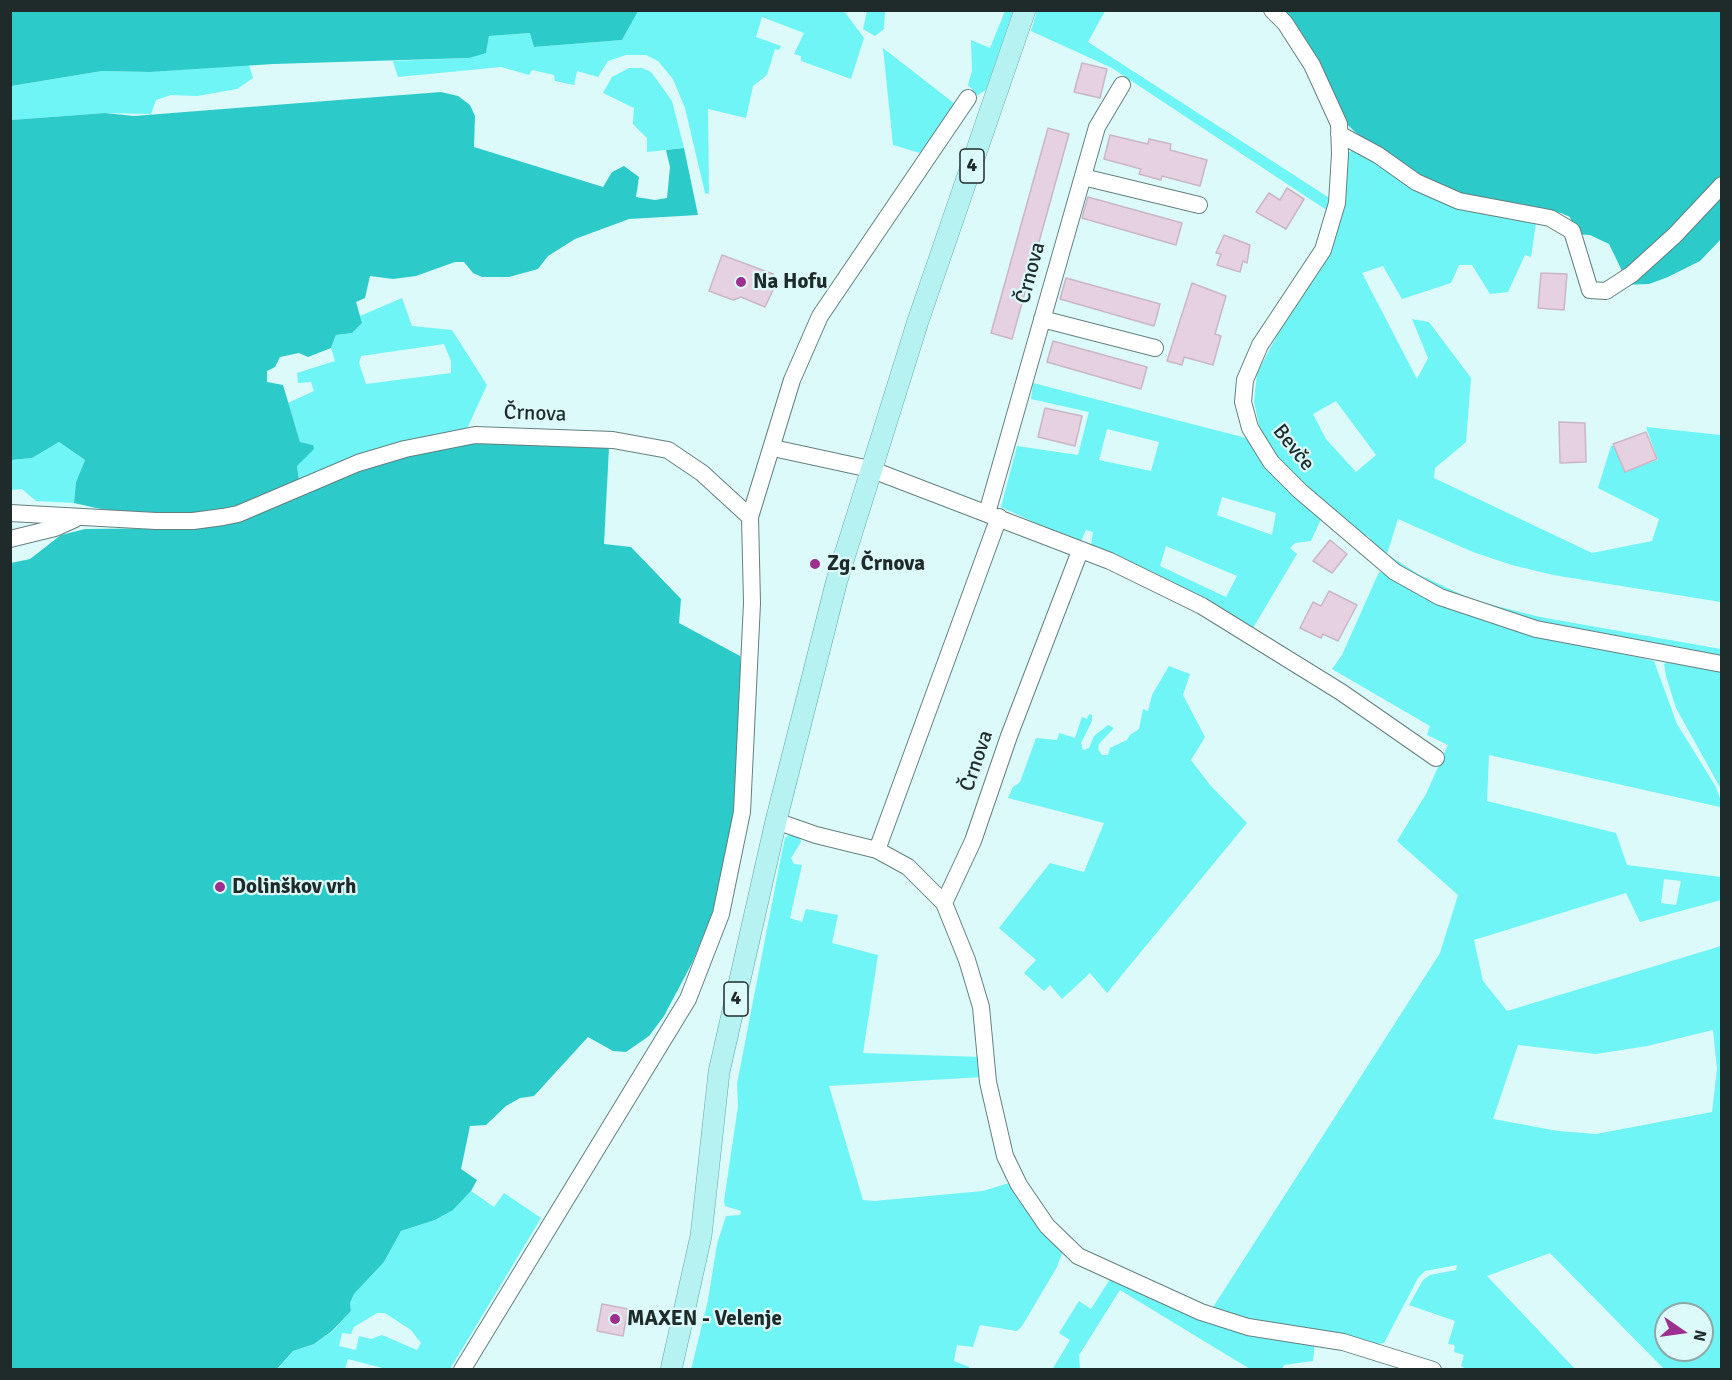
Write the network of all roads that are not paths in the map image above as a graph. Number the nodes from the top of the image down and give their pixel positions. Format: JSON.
{"nodes":[{"id":1,"x":1025,"y":10,"type":"edge"},
{"id":2,"x":1272,"y":10,"type":"edge"},
{"id":3,"x":1122,"y":85,"type":"dead end"},
{"id":4,"x":968,"y":98,"type":"dead end"},
{"id":5,"x":1339,"y":134,"type":"junction"},
{"id":6,"x":1083,"y":177,"type":"junction"},
{"id":7,"x":1722,"y":184,"type":"edge"},
{"id":8,"x":1199,"y":205,"type":"dead end"},
{"id":9,"x":1042,"y":319,"type":"junction"},
{"id":10,"x":1155,"y":348,"type":"dead end"},
{"id":11,"x":773,"y":448,"type":"junction"},
{"id":12,"x":870,"y":469,"type":"junction"},
{"id":13,"x":10,"y":513,"type":"edge"},
{"id":14,"x":993,"y":515,"type":"junction"},
{"id":15,"x":79,"y":517,"type":"junction"},
{"id":16,"x":750,"y":517,"type":"junction"},
{"id":17,"x":10,"y":539,"type":"edge"},
{"id":18,"x":1080,"y":551,"type":"junction"},
{"id":19,"x":1722,"y":664,"type":"edge"},
{"id":20,"x":1436,"y":758,"type":"dead end"},
{"id":21,"x":776,"y":821,"type":"junction"},
{"id":22,"x":877,"y":850,"type":"junction"},
{"id":23,"x":944,"y":903,"type":"junction"},
{"id":24,"x":462,"y":1370,"type":"edge"},
{"id":25,"x":671,"y":1370,"type":"edge"},
{"id":26,"x":1433,"y":1370,"type":"edge"}],
"edges":[{"from":1,"to":12,"type":"main road","number":"4"},
{"from":2,"to":5,"type":"street","name":"Bevče"},
{"from":3,"to":6,"type":"street","name":"Črnova"},
{"from":4,"to":11,"type":"street"},
{"from":5,"to":7,"type":"street"},
{"from":5,"to":19,"type":"street","name":"Bevče"},
{"from":6,"to":8,"type":"street"},
{"from":6,"to":9,"type":"street","name":"Črnova"},
{"from":9,"to":10,"type":"street"},
{"from":9,"to":14,"type":"street","name":"Črnova"},
{"from":11,"to":12,"type":"street"},
{"from":11,"to":16,"type":"street"},
{"from":12,"to":14,"type":"street"},
{"from":12,"to":21,"type":"main road","number":"4"},
{"from":13,"to":15,"type":"street","name":"Črnova"},
{"from":14,"to":18,"type":"street"},
{"from":14,"to":22,"type":"street","name":"Črnova"},
{"from":15,"to":16,"type":"street","name":"Črnova"},
{"from":15,"to":17,"type":"street"},
{"from":16,"to":24,"type":"street"},
{"from":18,"to":20,"type":"street"},
{"from":18,"to":23,"type":"street","name":"Črnova"},
{"from":21,"to":22,"type":"street"},
{"from":21,"to":25,"type":"main road","number":"4"},
{"from":22,"to":23,"type":"street"},
{"from":23,"to":26,"type":"street"}]}
